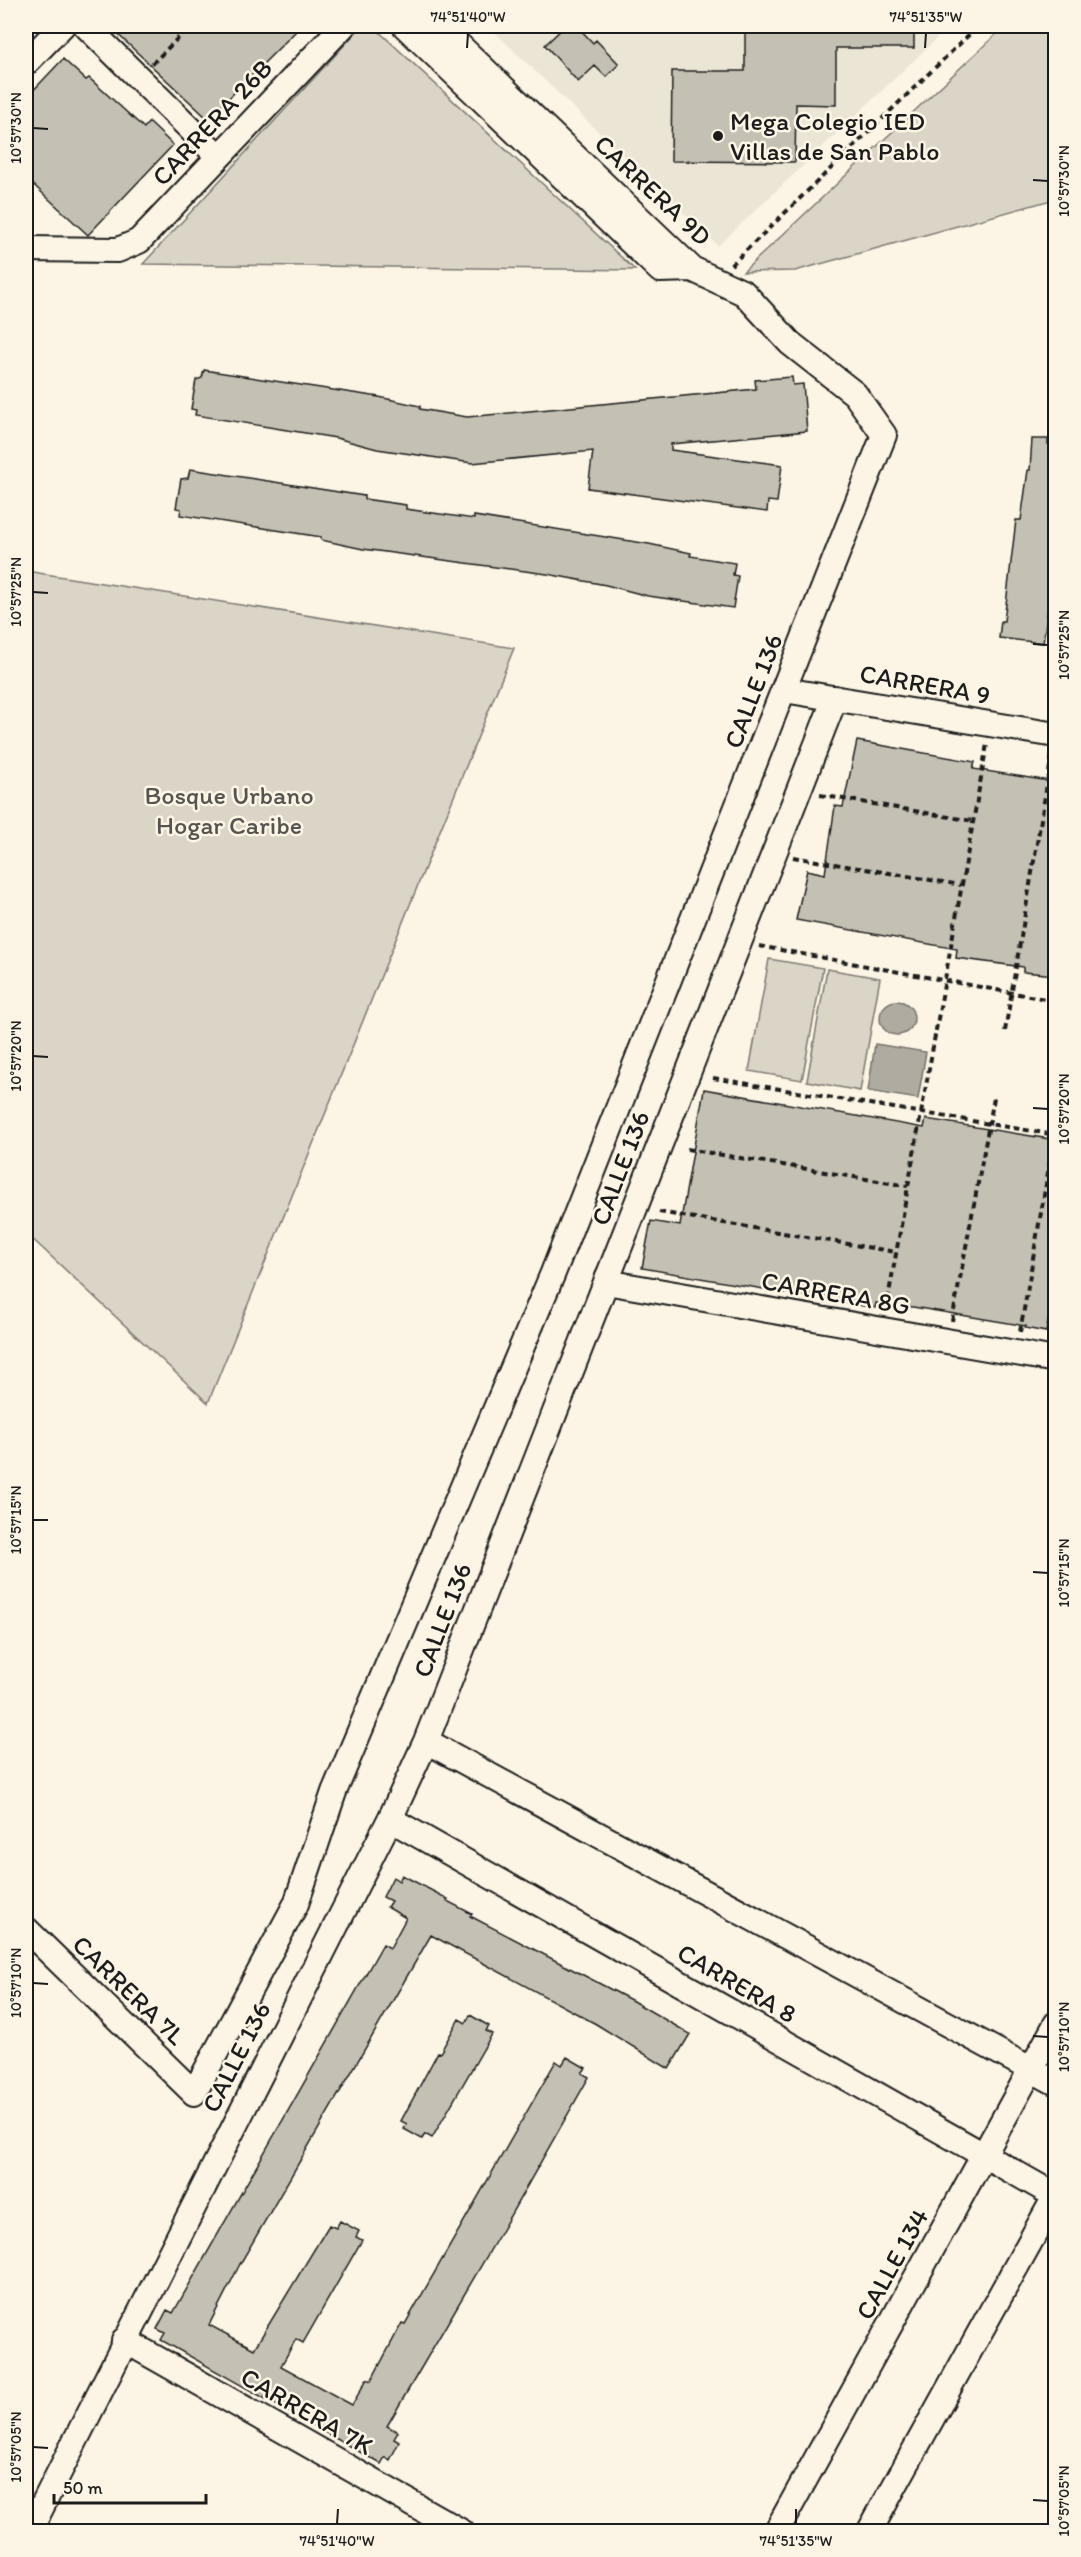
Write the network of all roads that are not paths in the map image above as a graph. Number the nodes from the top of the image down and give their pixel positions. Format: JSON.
{"nodes":[{"id":1,"x":62,"y":26,"type":"edge"},
{"id":2,"x":86,"y":26,"type":"edge"},
{"id":3,"x":343,"y":26,"type":"edge"},
{"id":4,"x":405,"y":26,"type":"edge"},
{"id":5,"x":439,"y":26,"type":"edge"},
{"id":6,"x":26,"y":63,"type":"edge"},
{"id":7,"x":218,"y":156,"type":"junction"},
{"id":8,"x":26,"y":249,"type":"edge"},
{"id":9,"x":692,"y":269,"type":"junction"},
{"id":10,"x":884,"y":435,"type":"joint"},
{"id":11,"x":784,"y":690,"type":"junction"},
{"id":12,"x":835,"y":698,"type":"junction"},
{"id":13,"x":1054,"y":745,"type":"edge"},
{"id":14,"x":606,"y":1282,"type":"junction"},
{"id":15,"x":1056,"y":1360,"type":"edge"},
{"id":16,"x":426,"y":1741,"type":"junction"},
{"id":17,"x":390,"y":1819,"type":"junction"},
{"id":18,"x":26,"y":1929,"type":"edge"},
{"id":19,"x":1056,"y":2024,"type":"edge"},
{"id":20,"x":1031,"y":2069,"type":"junction"},
{"id":21,"x":1056,"y":2083,"type":"edge"},
{"id":22,"x":194,"y":2093,"type":"joint"},
{"id":23,"x":984,"y":2156,"type":"junction"},
{"id":24,"x":1055,"y":2196,"type":"edge"},
{"id":25,"x":124,"y":2340,"type":"junction"},
{"id":26,"x":29,"y":2532,"type":"edge"},
{"id":27,"x":462,"y":2532,"type":"edge"},
{"id":28,"x":776,"y":2532,"type":"edge"},
{"id":29,"x":869,"y":2532,"type":"edge"}],
"edges":[{"from":1,"to":6,"type":"street"},
{"from":2,"to":7,"type":"street"},
{"from":3,"to":7,"type":"street","name":"CARRERA 26B"},
{"from":4,"to":9,"type":"street"},
{"from":5,"to":9,"type":"street","name":"CARRERA 9D"},
{"from":7,"to":8,"type":"street","name":"CARRERA 26B"},
{"from":9,"to":10,"type":"street","name":"CARRERA 9D"},
{"from":10,"to":11,"type":"street","name":"CALLE 136"},
{"from":11,"to":12,"type":"street","name":"CARRERA 9"},
{"from":11,"to":22,"type":"street","name":"CALLE 136"},
{"from":12,"to":13,"type":"street","name":"CARRERA 9"},
{"from":12,"to":14,"type":"street","name":"CALLE 136"},
{"from":14,"to":15,"type":"street","name":"CARRERA 8G"},
{"from":14,"to":16,"type":"street","name":"CALLE 136"},
{"from":16,"to":17,"type":"street","name":"CALLE 136"},
{"from":16,"to":20,"type":"street"},
{"from":17,"to":23,"type":"street","name":"CARRERA 8"},
{"from":17,"to":25,"type":"street","name":"CALLE 136"},
{"from":18,"to":22,"type":"street","name":"CARRERA 7L"},
{"from":19,"to":20,"type":"street","name":"CALLE 134"},
{"from":20,"to":21,"type":"street"},
{"from":20,"to":23,"type":"street","name":"CALLE 134"},
{"from":23,"to":24,"type":"street","name":"CARRERA 8"},
{"from":23,"to":28,"type":"street","name":"CALLE 134"},
{"from":24,"to":29,"type":"street"},
{"from":25,"to":26,"type":"street","name":"CALLE 136"},
{"from":25,"to":27,"type":"street","name":"CARRERA 7K"}]}
